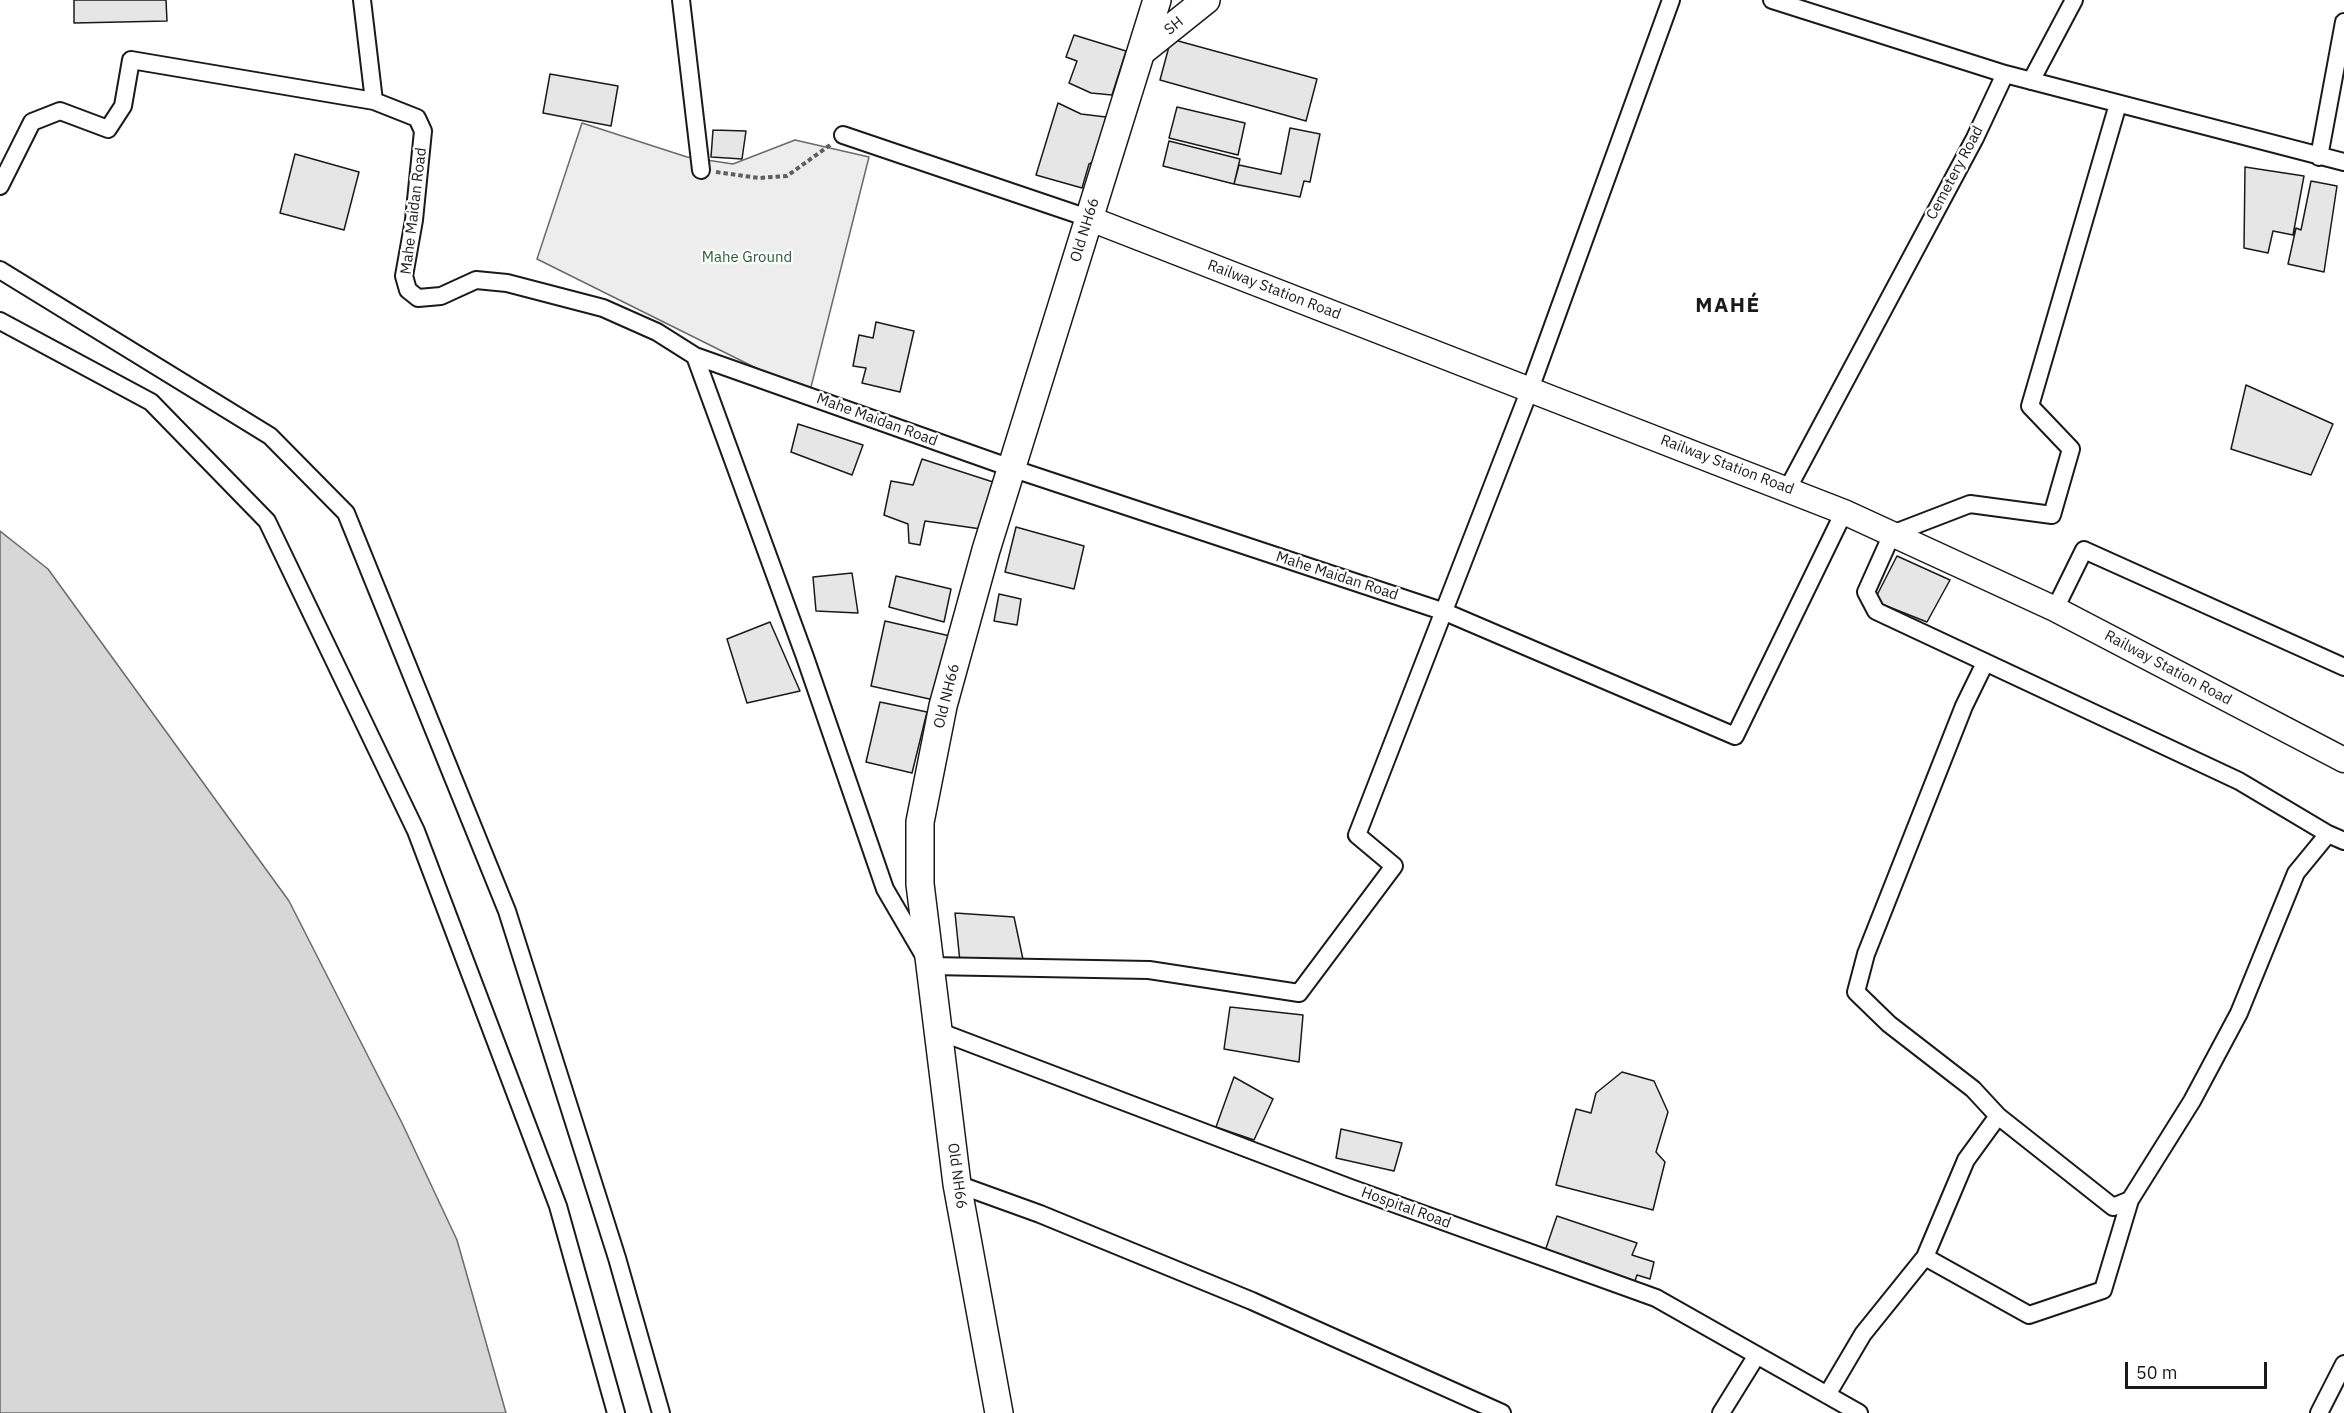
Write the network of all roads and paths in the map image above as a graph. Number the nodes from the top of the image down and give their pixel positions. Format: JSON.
{"nodes":[{"id":1,"x":362,"y":0,"type":"edge"},
{"id":2,"x":681,"y":0,"type":"edge"},
{"id":3,"x":1157,"y":0,"type":"edge"},
{"id":4,"x":1206,"y":0,"type":"edge"},
{"id":5,"x":1671,"y":0,"type":"edge"},
{"id":6,"x":1772,"y":0,"type":"edge"},
{"id":7,"x":2074,"y":0,"type":"edge"},
{"id":8,"x":2344,"y":22,"type":"edge"},
{"id":9,"x":1142,"y":52,"type":"junction"},
{"id":10,"x":2006,"y":74,"type":"junction"},
{"id":11,"x":2031,"y":81,"type":"junction"},
{"id":12,"x":374,"y":101,"type":"junction"},
{"id":13,"x":2118,"y":104,"type":"junction"},
{"id":14,"x":843,"y":135,"type":"joint"},
{"id":15,"x":2319,"y":157,"type":"junction"},
{"id":16,"x":2344,"y":162,"type":"edge"},
{"id":17,"x":700,"y":170,"type":"joint"},
{"id":18,"x":0,"y":186,"type":"edge"},
{"id":19,"x":1088,"y":218,"type":"junction"},
{"id":20,"x":0,"y":270,"type":"edge"},
{"id":21,"x":0,"y":321,"type":"edge"},
{"id":22,"x":695,"y":356,"type":"junction"},
{"id":23,"x":1530,"y":389,"type":"junction"},
{"id":24,"x":1011,"y":468,"type":"junction"},
{"id":25,"x":1788,"y":488,"type":"junction"},
{"id":26,"x":1844,"y":512,"type":"junction"},
{"id":27,"x":1892,"y":534,"type":"junction"},
{"id":28,"x":2055,"y":609,"type":"junction"},
{"id":29,"x":1445,"y":612,"type":"junction"},
{"id":30,"x":1985,"y":663,"type":"junction"},
{"id":31,"x":2344,"y":667,"type":"edge"},
{"id":32,"x":2344,"y":760,"type":"edge"},
{"id":33,"x":2328,"y":834,"type":"junction"},
{"id":34,"x":2344,"y":841,"type":"edge"},
{"id":35,"x":930,"y":966,"type":"junction"},
{"id":36,"x":938,"y":1031,"type":"junction"},
{"id":37,"x":1998,"y":1116,"type":"junction"},
{"id":38,"x":957,"y":1184,"type":"junction"},
{"id":39,"x":2130,"y":1200,"type":"junction"},
{"id":40,"x":1925,"y":1257,"type":"junction"},
{"id":41,"x":1756,"y":1355,"type":"junction"},
{"id":42,"x":2343,"y":1371,"type":"edge"},
{"id":43,"x":1827,"y":1395,"type":"junction"},
{"id":44,"x":616,"y":1413,"type":"edge"},
{"id":45,"x":661,"y":1413,"type":"edge"},
{"id":46,"x":999,"y":1413,"type":"edge"},
{"id":47,"x":1502,"y":1413,"type":"edge"},
{"id":48,"x":1721,"y":1413,"type":"edge"},
{"id":49,"x":1859,"y":1413,"type":"edge"},
{"id":50,"x":2319,"y":1413,"type":"edge"}],
"edges":[{"from":1,"to":12,"type":"street"},
{"from":2,"to":17,"type":"street"},
{"from":3,"to":9,"type":"main road","name":"Old NH66"},
{"from":4,"to":9,"type":"main road","name":"SH"},
{"from":5,"to":23,"type":"street"},
{"from":6,"to":10,"type":"street"},
{"from":7,"to":11,"type":"street"},
{"from":8,"to":15,"type":"street"},
{"from":9,"to":19,"type":"main road","name":"Old NH66"},
{"from":10,"to":11,"type":"street"},
{"from":10,"to":25,"type":"street","name":"Cemetery Road"},
{"from":11,"to":13,"type":"street"},
{"from":12,"to":18,"type":"street","name":"Mahe Maidan Road"},
{"from":12,"to":22,"type":"street","name":"Mahe Maidan Road"},
{"from":13,"to":15,"type":"street"},
{"from":13,"to":27,"type":"street"},
{"from":14,"to":17,"type":"path"},
{"from":14,"to":19,"type":"street"},
{"from":15,"to":16,"type":"street"},
{"from":19,"to":23,"type":"street","name":"Railway Station Road"},
{"from":19,"to":24,"type":"main road","name":"Old NH66"},
{"from":20,"to":45,"type":"street"},
{"from":21,"to":44,"type":"street"},
{"from":22,"to":24,"type":"street","name":"Mahe Maidan Road"},
{"from":22,"to":35,"type":"street"},
{"from":23,"to":25,"type":"street","name":"Railway Station Road"},
{"from":23,"to":29,"type":"street"},
{"from":24,"to":29,"type":"street","name":"Mahe Maidan Road"},
{"from":24,"to":35,"type":"main road","name":"Old NH66"},
{"from":25,"to":26,"type":"street","name":"Railway Station Road"},
{"from":26,"to":27,"type":"street","name":"Railway Station Road"},
{"from":26,"to":29,"type":"street","name":"Mahe Maidan Road"},
{"from":27,"to":28,"type":"street","name":"Railway Station Road"},
{"from":27,"to":30,"type":"street"},
{"from":28,"to":31,"type":"street"},
{"from":28,"to":32,"type":"street","name":"Railway Station Road"},
{"from":29,"to":35,"type":"street"},
{"from":30,"to":33,"type":"street"},
{"from":30,"to":37,"type":"street"},
{"from":33,"to":34,"type":"street"},
{"from":33,"to":39,"type":"street"},
{"from":35,"to":36,"type":"main road","name":"Old NH66"},
{"from":36,"to":38,"type":"main road","name":"Old NH66"},
{"from":36,"to":41,"type":"street","name":"Hospital Road"},
{"from":37,"to":39,"type":"street"},
{"from":37,"to":40,"type":"street"},
{"from":38,"to":46,"type":"main road","name":"Old NH66"},
{"from":38,"to":47,"type":"street"},
{"from":39,"to":40,"type":"street"},
{"from":40,"to":43,"type":"street"},
{"from":41,"to":43,"type":"street","name":"Hospital Road"},
{"from":41,"to":48,"type":"street"},
{"from":42,"to":50,"type":"street"},
{"from":43,"to":49,"type":"street","name":"Hospital Road"}]}
